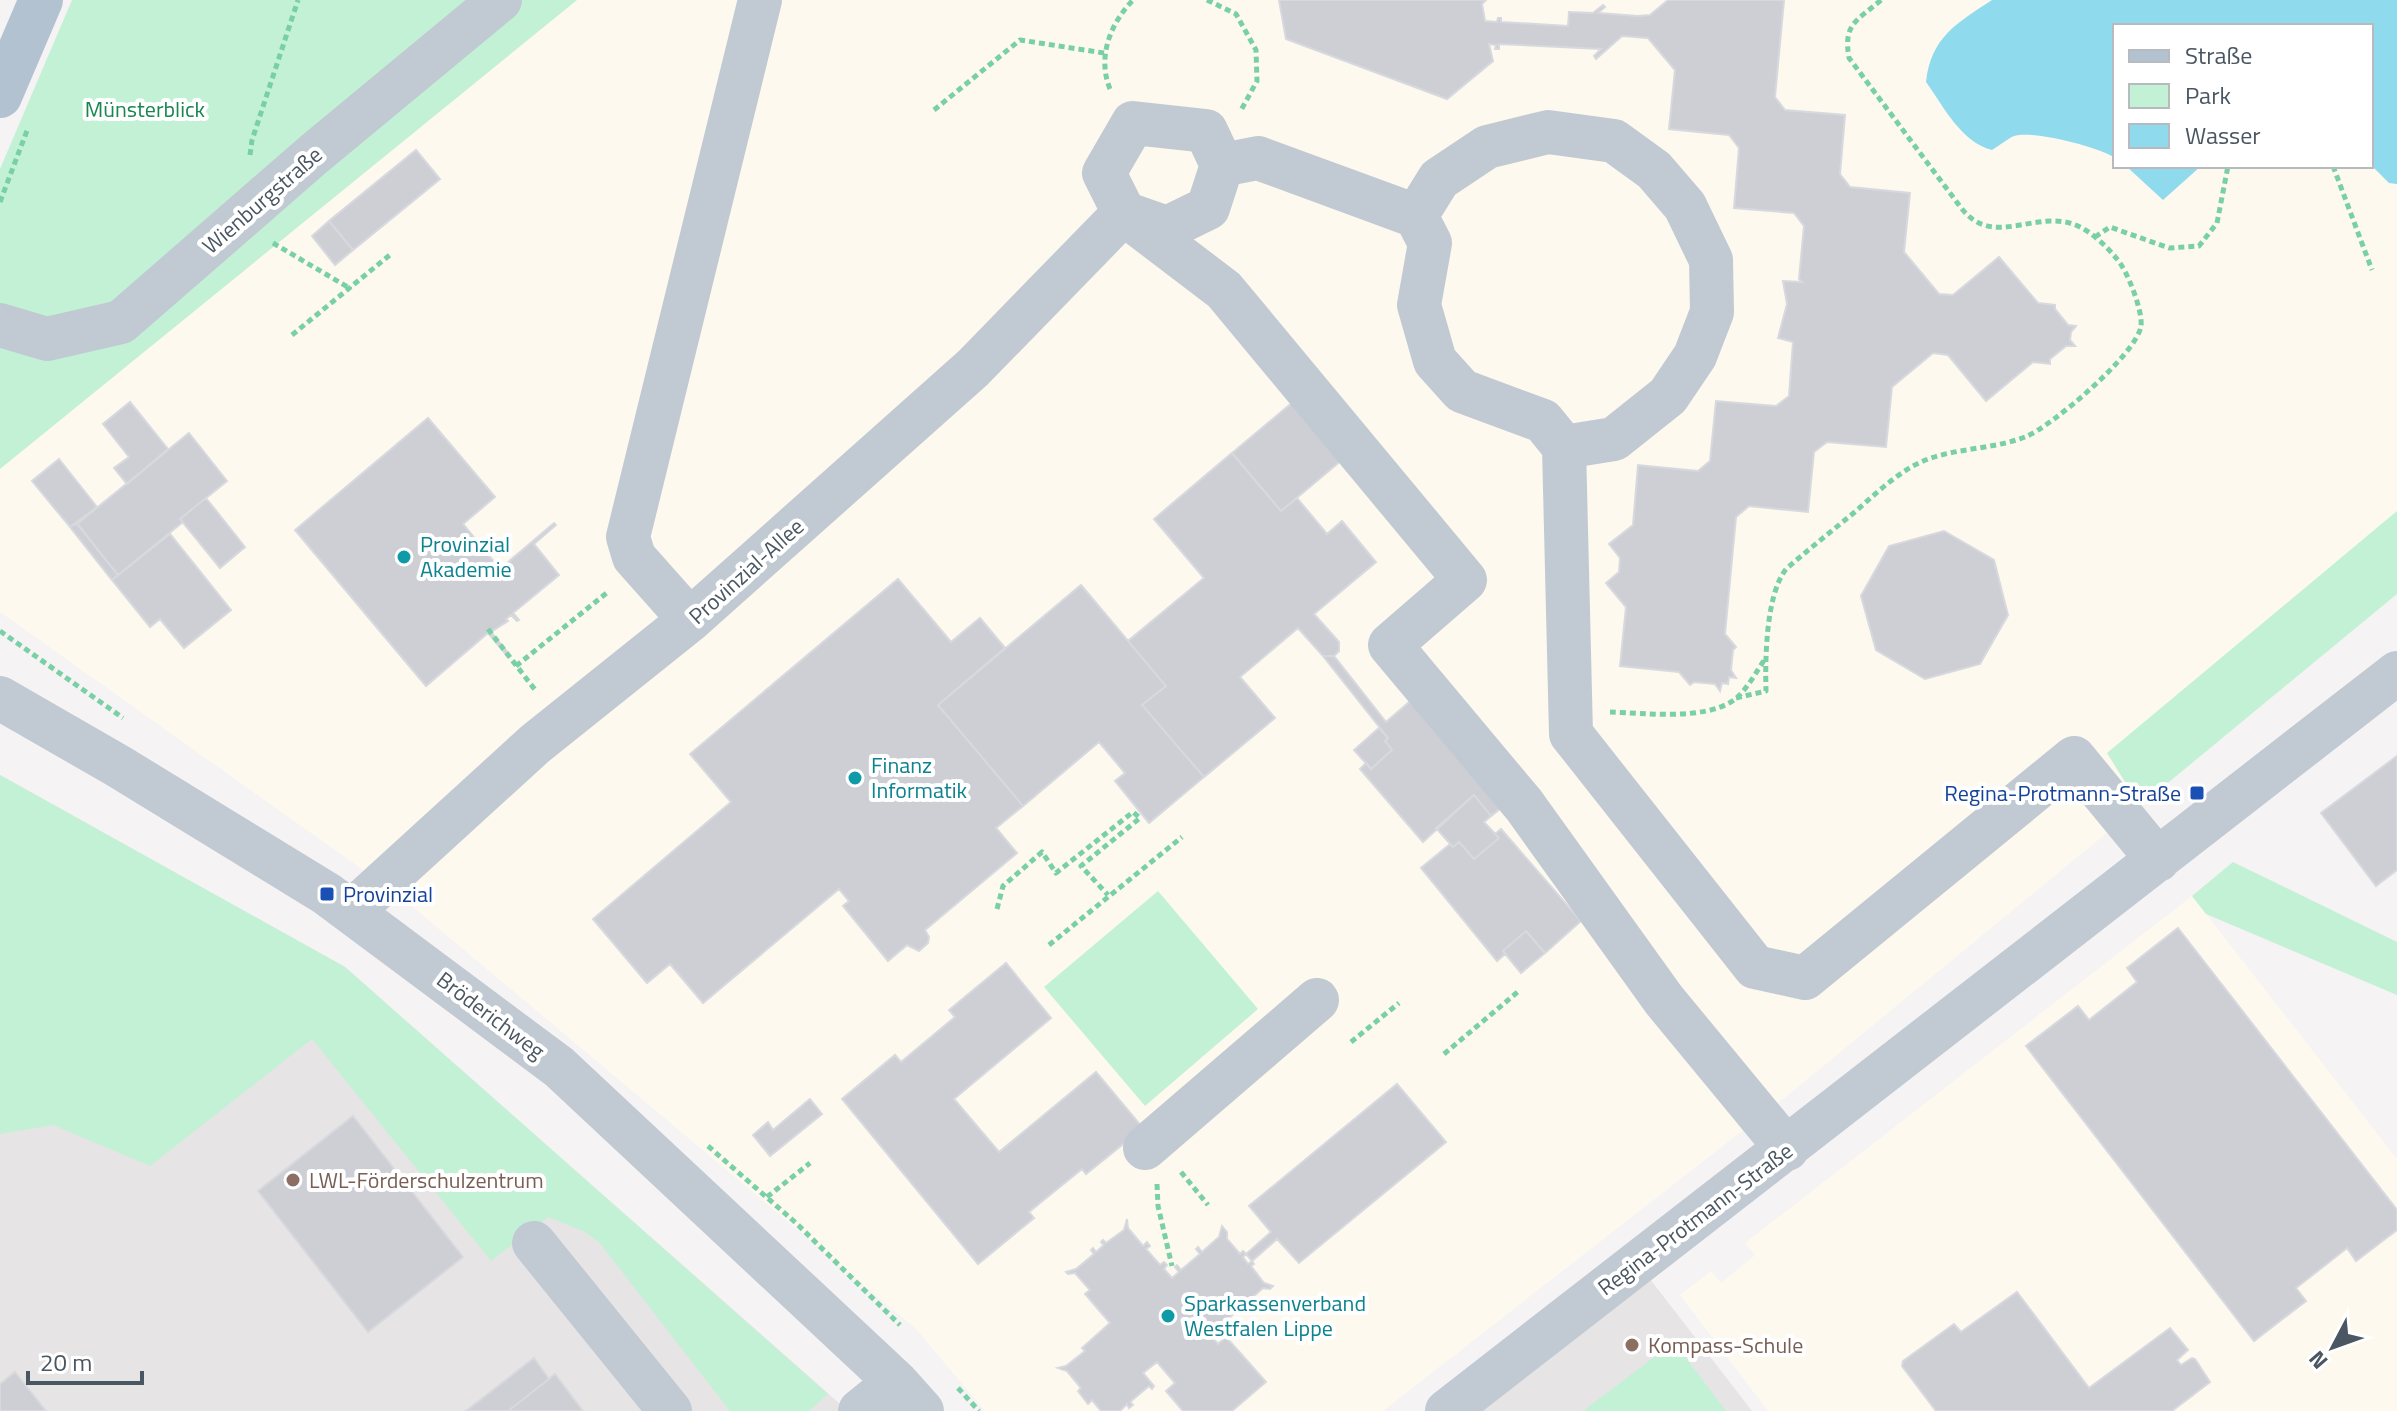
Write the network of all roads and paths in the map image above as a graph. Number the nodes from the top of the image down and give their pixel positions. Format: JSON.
{"nodes":[{"id":1,"x":41,"y":0,"type":"edge"},
{"id":2,"x":298,"y":0,"type":"edge"},
{"id":3,"x":500,"y":0,"type":"edge"},
{"id":4,"x":760,"y":0,"type":"edge"},
{"id":5,"x":1133,"y":0,"type":"edge"},
{"id":6,"x":1207,"y":0,"type":"edge"},
{"id":7,"x":1881,"y":0,"type":"edge"},
{"id":8,"x":1104,"y":53,"type":"junction"},
{"id":9,"x":0,"y":96,"type":"edge"},
{"id":10,"x":934,"y":110,"type":"dead end"},
{"id":11,"x":1133,"y":123,"type":"junction"},
{"id":12,"x":1214,"y":148,"type":"junction"},
{"id":13,"x":2228,"y":168,"type":"edge"},
{"id":14,"x":2334,"y":168,"type":"edge"},
{"id":15,"x":1124,"y":213,"type":"junction"},
{"id":16,"x":248,"y":214,"type":"junction"},
{"id":17,"x":1416,"y":216,"type":"junction"},
{"id":18,"x":2095,"y":237,"type":"junction"},
{"id":19,"x":391,"y":254,"type":"dead end"},
{"id":20,"x":2372,"y":270,"type":"dead end"},
{"id":21,"x":351,"y":289,"type":"junction"},
{"id":22,"x":0,"y":325,"type":"edge"},
{"id":23,"x":292,"y":335,"type":"dead end"},
{"id":24,"x":1564,"y":447,"type":"junction"},
{"id":25,"x":641,"y":565,"type":"junction"},
{"id":26,"x":690,"y":620,"type":"junction"},
{"id":27,"x":488,"y":629,"type":"dead end"},
{"id":28,"x":1765,"y":659,"type":"junction"},
{"id":29,"x":516,"y":666,"type":"junction"},
{"id":30,"x":2397,"y":673,"type":"edge"},
{"id":31,"x":0,"y":698,"type":"edge"},
{"id":32,"x":1736,"y":698,"type":"junction"},
{"id":33,"x":1571,"y":712,"type":"junction"},
{"id":34,"x":562,"y":723,"type":"junction"},
{"id":35,"x":1182,"y":837,"type":"dead end"},
{"id":36,"x":2158,"y":860,"type":"junction"},
{"id":37,"x":1108,"y":895,"type":"junction"},
{"id":38,"x":997,"y":909,"type":"dead end"},
{"id":39,"x":352,"y":911,"type":"junction"},
{"id":40,"x":1049,"y":945,"type":"dead end"},
{"id":41,"x":1520,"y":990,"type":"dead end"},
{"id":42,"x":1317,"y":1000,"type":"dead end"},
{"id":43,"x":1399,"y":1003,"type":"dead end"},
{"id":44,"x":1351,"y":1042,"type":"dead end"},
{"id":45,"x":1444,"y":1054,"type":"dead end"},
{"id":46,"x":1150,"y":1144,"type":"junction"},
{"id":47,"x":1787,"y":1149,"type":"junction"},
{"id":48,"x":810,"y":1163,"type":"dead end"},
{"id":49,"x":767,"y":1197,"type":"dead end"},
{"id":50,"x":1208,"y":1205,"type":"dead end"},
{"id":51,"x":534,"y":1243,"type":"dead end"},
{"id":52,"x":1172,"y":1266,"type":"dead end"},
{"id":53,"x":909,"y":1396,"type":"edge"},
{"id":54,"x":670,"y":1411,"type":"edge"},
{"id":55,"x":860,"y":1411,"type":"edge"},
{"id":56,"x":1447,"y":1411,"type":"edge"}],
"edges":[{"from":1,"to":9,"type":"main road"},
{"from":2,"to":16,"type":"path"},
{"from":3,"to":16,"type":"street","name":"Wienburgstraße"},
{"from":4,"to":25,"type":"street"},
{"from":5,"to":8,"type":"path"},
{"from":6,"to":12,"type":"path"},
{"from":7,"to":18,"type":"path"},
{"from":8,"to":10,"type":"path"},
{"from":8,"to":11,"type":"path"},
{"from":11,"to":12,"type":"street"},
{"from":11,"to":15,"type":"street"},
{"from":12,"to":15,"type":"street"},
{"from":12,"to":17,"type":"street"},
{"from":13,"to":18,"type":"path"},
{"from":14,"to":20,"type":"path"},
{"from":15,"to":26,"type":"street","name":"Provinzial-Allee"},
{"from":15,"to":47,"type":"street"},
{"from":16,"to":21,"type":"path"},
{"from":16,"to":22,"type":"street","name":"Wienburgstraße"},
{"from":17,"to":24,"type":"street"},
{"from":17,"to":24,"type":"street"},
{"from":18,"to":28,"type":"path"},
{"from":19,"to":21,"type":"path"},
{"from":21,"to":23,"type":"path"},
{"from":24,"to":33,"type":"street"},
{"from":25,"to":26,"type":"street"},
{"from":25,"to":29,"type":"path"},
{"from":26,"to":34,"type":"street","name":"Provinzial-Allee"},
{"from":27,"to":29,"type":"path"},
{"from":28,"to":32,"type":"path"},
{"from":28,"to":32,"type":"path"},
{"from":29,"to":34,"type":"path"},
{"from":30,"to":36,"type":"street","name":"Regina-Protmann-Straße"},
{"from":31,"to":39,"type":"street","name":"Bröderichweg"},
{"from":32,"to":33,"type":"path"},
{"from":33,"to":36,"type":"street"},
{"from":34,"to":39,"type":"street","name":"Provinzial-Allee"},
{"from":35,"to":37,"type":"path"},
{"from":36,"to":47,"type":"street","name":"Regina-Protmann-Straße"},
{"from":37,"to":38,"type":"path"},
{"from":37,"to":40,"type":"path"},
{"from":39,"to":53,"type":"street","name":"Bröderichweg"},
{"from":41,"to":45,"type":"path"},
{"from":42,"to":46,"type":"street"},
{"from":43,"to":44,"type":"path"},
{"from":46,"to":50,"type":"path"},
{"from":46,"to":52,"type":"path"},
{"from":47,"to":56,"type":"street","name":"Regina-Protmann-Straße"},
{"from":48,"to":49,"type":"path"},
{"from":51,"to":54,"type":"street"},
{"from":53,"to":55,"type":"street"}]}
